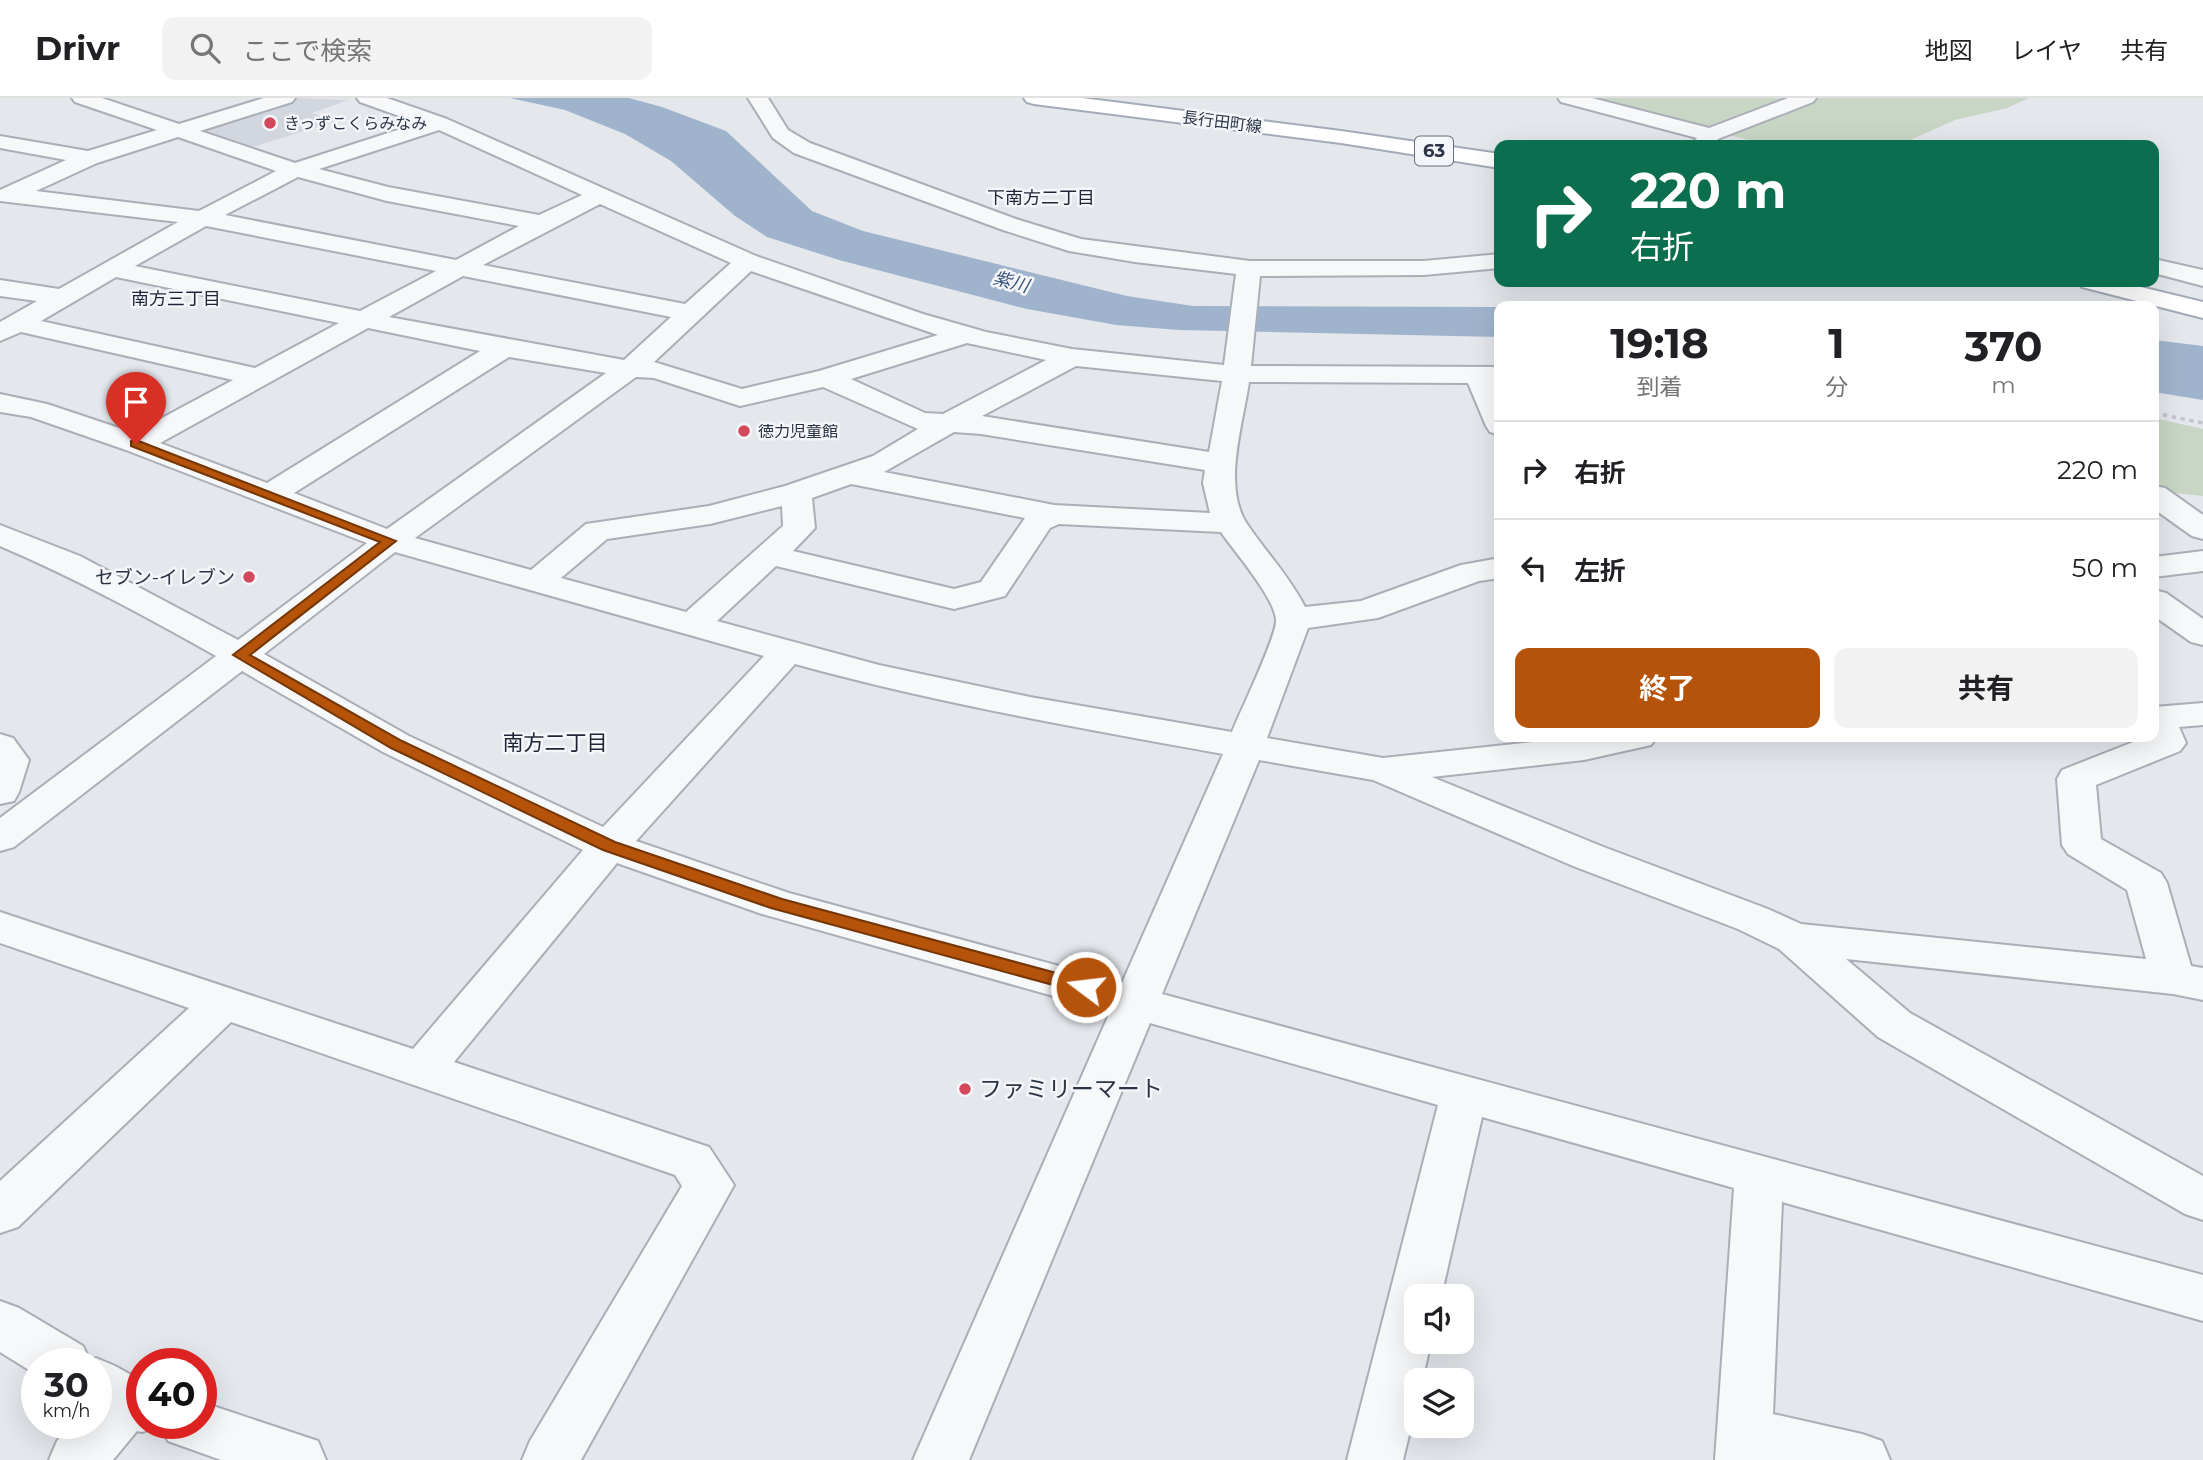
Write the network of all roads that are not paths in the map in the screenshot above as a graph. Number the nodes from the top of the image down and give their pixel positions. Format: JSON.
{"nodes":[{"id":1,"x":82,"y":98,"type":"edge"},
{"id":2,"x":285,"y":98,"type":"edge"},
{"id":3,"x":367,"y":98,"type":"edge"},
{"id":4,"x":758,"y":98,"type":"edge"},
{"id":5,"x":1034,"y":98,"type":"edge"},
{"id":6,"x":1568,"y":98,"type":"edge"},
{"id":7,"x":1806,"y":98,"type":"edge"},
{"id":8,"x":440,"y":123,"type":"junction"},
{"id":9,"x":179,"y":130,"type":"junction"},
{"id":10,"x":1706,"y":140,"type":"edge"},
{"id":11,"x":1368,"y":141,"type":"junction"},
{"id":12,"x":0,"y":142,"type":"edge"},
{"id":13,"x":1494,"y":152,"type":"edge"},
{"id":14,"x":89,"y":158,"type":"junction"},
{"id":15,"x":1494,"y":160,"type":"edge"},
{"id":16,"x":295,"y":170,"type":"junction"},
{"id":17,"x":603,"y":194,"type":"junction"},
{"id":18,"x":4,"y":197,"type":"edge"},
{"id":19,"x":202,"y":218,"type":"junction"},
{"id":20,"x":542,"y":223,"type":"junction"},
{"id":21,"x":2159,"y":251,"type":"edge"},
{"id":22,"x":2203,"y":259,"type":"edge"},
{"id":23,"x":747,"y":261,"type":"junction"},
{"id":24,"x":1494,"y":262,"type":"edge"},
{"id":25,"x":2159,"y":267,"type":"edge"},
{"id":26,"x":459,"y":268,"type":"junction"},
{"id":27,"x":111,"y":269,"type":"junction"},
{"id":28,"x":1248,"y":275,"type":"junction"},
{"id":29,"x":2203,"y":278,"type":"edge"},
{"id":30,"x":2159,"y":285,"type":"edge"},
{"id":31,"x":2111,"y":287,"type":"edge"},
{"id":32,"x":0,"y":288,"type":"edge"},
{"id":33,"x":2203,"y":296,"type":"edge"},
{"id":34,"x":61,"y":297,"type":"junction"},
{"id":35,"x":2203,"y":310,"type":"edge"},
{"id":36,"x":692,"y":313,"type":"junction"},
{"id":37,"x":364,"y":320,"type":"junction"},
{"id":38,"x":8,"y":328,"type":"edge"},
{"id":39,"x":965,"y":335,"type":"junction"},
{"id":40,"x":504,"y":348,"type":"junction"},
{"id":41,"x":1072,"y":356,"type":"junction"},
{"id":42,"x":1238,"y":365,"type":"junction"},
{"id":43,"x":630,"y":369,"type":"junction"},
{"id":44,"x":1489,"y":375,"type":"edge"},
{"id":45,"x":258,"y":377,"type":"junction"},
{"id":46,"x":826,"y":378,"type":"junction"},
{"id":47,"x":1494,"y":398,"type":"edge"},
{"id":48,"x":0,"y":403,"type":"edge"},
{"id":49,"x":37,"y":410,"type":"junction"},
{"id":50,"x":948,"y":423,"type":"junction"},
{"id":51,"x":0,"y":429,"type":"edge"},
{"id":52,"x":136,"y":444,"type":"junction"},
{"id":53,"x":1220,"y":463,"type":"junction"},
{"id":54,"x":851,"y":475,"type":"junction"},
{"id":55,"x":796,"y":493,"type":"junction"},
{"id":56,"x":270,"y":495,"type":"junction"},
{"id":57,"x":2159,"y":498,"type":"edge"},
{"id":58,"x":1054,"y":514,"type":"junction"},
{"id":59,"x":1230,"y":523,"type":"junction"},
{"id":60,"x":2203,"y":529,"type":"edge"},
{"id":61,"x":0,"y":535,"type":"edge"},
{"id":62,"x":390,"y":541,"type":"junction"},
{"id":63,"x":769,"y":555,"type":"junction"},
{"id":64,"x":2203,"y":561,"type":"edge"},
{"id":65,"x":2159,"y":566,"type":"edge"},
{"id":66,"x":1494,"y":569,"type":"edge"},
{"id":67,"x":536,"y":582,"type":"junction"},
{"id":68,"x":2159,"y":604,"type":"edge"},
{"id":69,"x":1293,"y":619,"type":"junction"},
{"id":70,"x":692,"y":625,"type":"junction"},
{"id":71,"x":2203,"y":635,"type":"edge"},
{"id":72,"x":788,"y":651,"type":"junction"},
{"id":73,"x":240,"y":655,"type":"junction"},
{"id":74,"x":2203,"y":714,"type":"edge"},
{"id":75,"x":2159,"y":718,"type":"edge"},
{"id":76,"x":2159,"y":725,"type":"edge"},
{"id":77,"x":1613,"y":742,"type":"edge"},
{"id":78,"x":0,"y":746,"type":"edge"},
{"id":79,"x":1245,"y":747,"type":"junction"},
{"id":80,"x":1382,"y":770,"type":"junction"},
{"id":81,"x":0,"y":792,"type":"edge"},
{"id":82,"x":0,"y":838,"type":"edge"},
{"id":83,"x":609,"y":846,"type":"junction"},
{"id":84,"x":0,"y":927,"type":"edge"},
{"id":85,"x":1794,"y":938,"type":"junction"},
{"id":86,"x":2195,"y":986,"type":"edge"},
{"id":87,"x":1137,"y":1001,"type":"junction"},
{"id":88,"x":224,"y":1002,"type":"junction"},
{"id":89,"x":423,"y":1068,"type":"junction"},
{"id":90,"x":1464,"y":1096,"type":"junction"},
{"id":91,"x":1759,"y":1175,"type":"junction"},
{"id":92,"x":2203,"y":1200,"type":"edge"},
{"id":93,"x":0,"y":1212,"type":"edge"},
{"id":94,"x":2203,"y":1298,"type":"edge"},
{"id":95,"x":0,"y":1324,"type":"edge"},
{"id":96,"x":39,"y":1348,"type":"edge"},
{"id":97,"x":122,"y":1397,"type":"edge"},
{"id":98,"x":217,"y":1433,"type":"edge"},
{"id":99,"x":1744,"y":1447,"type":"edge"},
{"id":100,"x":77,"y":1460,"type":"edge"},
{"id":101,"x":298,"y":1460,"type":"edge"},
{"id":102,"x":550,"y":1460,"type":"edge"},
{"id":103,"x":941,"y":1460,"type":"edge"},
{"id":104,"x":1375,"y":1460,"type":"edge"},
{"id":105,"x":1861,"y":1460,"type":"edge"}],
"edges":[{"from":1,"to":9,"type":"street"},
{"from":2,"to":9,"type":"street"},
{"from":3,"to":8,"type":"street"},
{"from":4,"to":28,"type":"street"},
{"from":5,"to":11,"type":"main road","name":"長行田町線","number":"63"},
{"from":6,"to":10,"type":"street"},
{"from":7,"to":10,"type":"street"},
{"from":8,"to":16,"type":"street"},
{"from":8,"to":17,"type":"street"},
{"from":9,"to":14,"type":"street"},
{"from":9,"to":16,"type":"street"},
{"from":11,"to":13,"type":"main road","name":"長行田町線","number":"63"},
{"from":11,"to":15,"type":"main road","name":"長行田町線","number":"63"},
{"from":12,"to":14,"type":"street"},
{"from":14,"to":18,"type":"street"},
{"from":16,"to":19,"type":"street"},
{"from":16,"to":20,"type":"street"},
{"from":17,"to":20,"type":"street"},
{"from":17,"to":23,"type":"street"},
{"from":18,"to":19,"type":"street"},
{"from":19,"to":26,"type":"street"},
{"from":19,"to":27,"type":"street"},
{"from":20,"to":26,"type":"street"},
{"from":21,"to":22,"type":"street"},
{"from":23,"to":36,"type":"street"},
{"from":23,"to":39,"type":"street"},
{"from":24,"to":28,"type":"street"},
{"from":25,"to":29,"type":"street"},
{"from":26,"to":36,"type":"street"},
{"from":26,"to":37,"type":"street"},
{"from":27,"to":34,"type":"street"},
{"from":27,"to":37,"type":"street"},
{"from":28,"to":42,"type":"street"},
{"from":30,"to":33,"type":"main road"},
{"from":31,"to":35,"type":"main road"},
{"from":32,"to":34,"type":"street"},
{"from":34,"to":38,"type":"street"},
{"from":36,"to":43,"type":"street"},
{"from":37,"to":40,"type":"street"},
{"from":37,"to":45,"type":"street"},
{"from":38,"to":45,"type":"street"},
{"from":39,"to":41,"type":"street"},
{"from":39,"to":46,"type":"street"},
{"from":40,"to":43,"type":"street"},
{"from":40,"to":56,"type":"street"},
{"from":41,"to":42,"type":"street"},
{"from":41,"to":50,"type":"street"},
{"from":42,"to":44,"type":"street"},
{"from":42,"to":53,"type":"street"},
{"from":43,"to":46,"type":"street"},
{"from":43,"to":62,"type":"street"},
{"from":44,"to":47,"type":"street"},
{"from":45,"to":52,"type":"street"},
{"from":46,"to":50,"type":"street"},
{"from":48,"to":49,"type":"street"},
{"from":49,"to":51,"type":"street"},
{"from":49,"to":52,"type":"street"},
{"from":50,"to":53,"type":"street"},
{"from":50,"to":54,"type":"street"},
{"from":52,"to":56,"type":"street"},
{"from":53,"to":59,"type":"street"},
{"from":54,"to":55,"type":"street"},
{"from":54,"to":58,"type":"street"},
{"from":55,"to":63,"type":"street"},
{"from":55,"to":67,"type":"street"},
{"from":56,"to":62,"type":"street"},
{"from":57,"to":60,"type":"street"},
{"from":58,"to":59,"type":"street"},
{"from":58,"to":63,"type":"street"},
{"from":59,"to":69,"type":"street"},
{"from":61,"to":73,"type":"street"},
{"from":62,"to":67,"type":"street"},
{"from":62,"to":73,"type":"street"},
{"from":63,"to":70,"type":"street"},
{"from":64,"to":65,"type":"street"},
{"from":66,"to":69,"type":"street"},
{"from":67,"to":70,"type":"street"},
{"from":68,"to":71,"type":"street"},
{"from":69,"to":79,"type":"street"},
{"from":70,"to":72,"type":"street"},
{"from":72,"to":79,"type":"street"},
{"from":72,"to":83,"type":"street"},
{"from":73,"to":82,"type":"street"},
{"from":73,"to":83,"type":"street"},
{"from":74,"to":75,"type":"street"},
{"from":76,"to":86,"type":"street"},
{"from":77,"to":80,"type":"street"},
{"from":78,"to":81,"type":"street"},
{"from":79,"to":80,"type":"street"},
{"from":79,"to":87,"type":"street"},
{"from":80,"to":85,"type":"street"},
{"from":83,"to":87,"type":"street"},
{"from":83,"to":89,"type":"street"},
{"from":84,"to":88,"type":"street"},
{"from":85,"to":86,"type":"street"},
{"from":85,"to":92,"type":"street"},
{"from":87,"to":90,"type":"street"},
{"from":87,"to":103,"type":"street"},
{"from":88,"to":89,"type":"street"},
{"from":88,"to":93,"type":"street"},
{"from":89,"to":102,"type":"street"},
{"from":90,"to":91,"type":"street"},
{"from":90,"to":104,"type":"street"},
{"from":91,"to":94,"type":"street"},
{"from":91,"to":99,"type":"street"},
{"from":95,"to":96,"type":"street"},
{"from":97,"to":100,"type":"street"},
{"from":98,"to":101,"type":"street"},
{"from":99,"to":105,"type":"street"}]}
